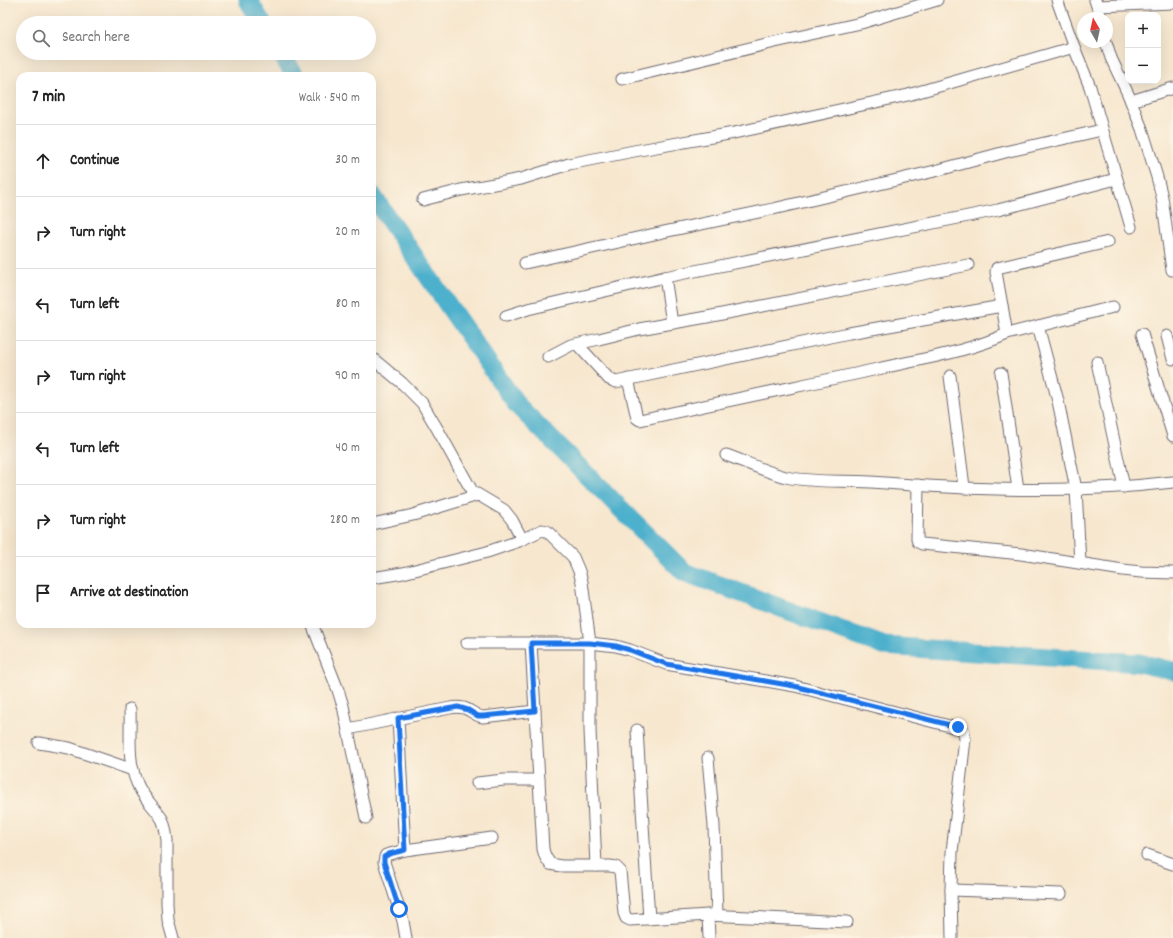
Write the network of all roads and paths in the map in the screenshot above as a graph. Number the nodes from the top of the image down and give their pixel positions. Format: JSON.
{"nodes":[{"id":1,"x":937,"y":0,"type":"edge"},
{"id":2,"x":1057,"y":0,"type":"edge"},
{"id":3,"x":1096,"y":3,"type":"edge"},
{"id":4,"x":1173,"y":3,"type":"edge"},
{"id":5,"x":1074,"y":47,"type":"junction"},
{"id":6,"x":1108,"y":48,"type":"edge"},
{"id":7,"x":622,"y":79,"type":"dead end"},
{"id":8,"x":1173,"y":88,"type":"edge"},
{"id":9,"x":1131,"y":100,"type":"junction"},
{"id":10,"x":1102,"y":130,"type":"junction"},
{"id":11,"x":1116,"y":179,"type":"junction"},
{"id":12,"x":423,"y":200,"type":"dead end"},
{"id":13,"x":1131,"y":227,"type":"dead end"},
{"id":14,"x":1108,"y":242,"type":"dead end"},
{"id":15,"x":525,"y":263,"type":"dead end"},
{"id":16,"x":968,"y":265,"type":"dead end"},
{"id":17,"x":1172,"y":270,"type":"edge"},
{"id":18,"x":665,"y":277,"type":"junction"},
{"id":19,"x":1002,"y":306,"type":"junction"},
{"id":20,"x":1113,"y":307,"type":"dead end"},
{"id":21,"x":506,"y":316,"type":"dead end"},
{"id":22,"x":672,"y":323,"type":"junction"},
{"id":23,"x":1038,"y":326,"type":"junction"},
{"id":24,"x":1007,"y":334,"type":"junction"},
{"id":25,"x":1142,"y":334,"type":"dead end"},
{"id":26,"x":1167,"y":336,"type":"dead end"},
{"id":27,"x":577,"y":344,"type":"junction"},
{"id":28,"x":548,"y":357,"type":"dead end"},
{"id":29,"x":1173,"y":359,"type":"edge"},
{"id":30,"x":376,"y":361,"type":"edge"},
{"id":31,"x":1098,"y":362,"type":"dead end"},
{"id":32,"x":1001,"y":373,"type":"dead end"},
{"id":33,"x":950,"y":376,"type":"dead end"},
{"id":34,"x":628,"y":379,"type":"junction"},
{"id":35,"x":1173,"y":436,"type":"edge"},
{"id":36,"x":726,"y":455,"type":"dead end"},
{"id":37,"x":1173,"y":482,"type":"edge"},
{"id":38,"x":918,"y":485,"type":"junction"},
{"id":39,"x":964,"y":487,"type":"junction"},
{"id":40,"x":1124,"y":487,"type":"junction"},
{"id":41,"x":1018,"y":489,"type":"junction"},
{"id":42,"x":1076,"y":489,"type":"junction"},
{"id":43,"x":478,"y":495,"type":"junction"},
{"id":44,"x":376,"y":523,"type":"edge"},
{"id":45,"x":522,"y":539,"type":"junction"},
{"id":46,"x":1080,"y":563,"type":"junction"},
{"id":47,"x":1173,"y":572,"type":"edge"},
{"id":48,"x":376,"y":577,"type":"edge"},
{"id":49,"x":314,"y":628,"type":"edge"},
{"id":50,"x":467,"y":643,"type":"dead end"},
{"id":51,"x":531,"y":643,"type":"junction"},
{"id":52,"x":590,"y":643,"type":"junction"},
{"id":53,"x":130,"y":709,"type":"dead end"},
{"id":54,"x":535,"y":711,"type":"junction"},
{"id":55,"x":398,"y":718,"type":"junction"},
{"id":56,"x":348,"y":729,"type":"junction"},
{"id":57,"x":637,"y":730,"type":"dead end"},
{"id":58,"x":39,"y":743,"type":"dead end"},
{"id":59,"x":708,"y":758,"type":"dead end"},
{"id":60,"x":133,"y":770,"type":"junction"},
{"id":61,"x":539,"y":780,"type":"junction"},
{"id":62,"x":477,"y":783,"type":"dead end"},
{"id":63,"x":366,"y":818,"type":"dead end"},
{"id":64,"x":492,"y":838,"type":"dead end"},
{"id":65,"x":405,"y":850,"type":"junction"},
{"id":66,"x":1147,"y":855,"type":"dead end"},
{"id":67,"x":1173,"y":864,"type":"edge"},
{"id":68,"x":596,"y":866,"type":"junction"},
{"id":69,"x":951,"y":890,"type":"junction"},
{"id":70,"x":1061,"y":894,"type":"dead end"},
{"id":71,"x":713,"y":915,"type":"junction"},
{"id":72,"x":649,"y":919,"type":"junction"},
{"id":73,"x":847,"y":922,"type":"dead end"},
{"id":74,"x":172,"y":938,"type":"edge"},
{"id":75,"x":406,"y":938,"type":"edge"},
{"id":76,"x":709,"y":938,"type":"edge"},
{"id":77,"x":952,"y":938,"type":"edge"}],
"edges":[{"from":1,"to":7,"type":"street"},
{"from":2,"to":5,"type":"street"},
{"from":3,"to":4,"type":"street"},
{"from":5,"to":10,"type":"street"},
{"from":5,"to":12,"type":"street"},
{"from":6,"to":9,"type":"street"},
{"from":8,"to":9,"type":"street"},
{"from":9,"to":17,"type":"street"},
{"from":10,"to":11,"type":"street"},
{"from":10,"to":15,"type":"street"},
{"from":11,"to":13,"type":"street"},
{"from":11,"to":18,"type":"street"},
{"from":14,"to":19,"type":"street"},
{"from":16,"to":22,"type":"street"},
{"from":18,"to":21,"type":"street"},
{"from":18,"to":22,"type":"street"},
{"from":19,"to":24,"type":"street"},
{"from":19,"to":34,"type":"street"},
{"from":20,"to":23,"type":"street"},
{"from":22,"to":27,"type":"street"},
{"from":23,"to":24,"type":"street"},
{"from":23,"to":42,"type":"street"},
{"from":24,"to":34,"type":"street"},
{"from":25,"to":35,"type":"street"},
{"from":26,"to":29,"type":"street"},
{"from":27,"to":28,"type":"street"},
{"from":27,"to":34,"type":"street"},
{"from":30,"to":43,"type":"street"},
{"from":31,"to":40,"type":"street"},
{"from":32,"to":41,"type":"street"},
{"from":33,"to":39,"type":"street"},
{"from":36,"to":38,"type":"street"},
{"from":37,"to":40,"type":"street"},
{"from":38,"to":39,"type":"street"},
{"from":38,"to":46,"type":"street"},
{"from":39,"to":41,"type":"street"},
{"from":40,"to":42,"type":"street"},
{"from":41,"to":42,"type":"street"},
{"from":42,"to":46,"type":"street"},
{"from":43,"to":44,"type":"street"},
{"from":43,"to":45,"type":"street"},
{"from":45,"to":48,"type":"street"},
{"from":45,"to":52,"type":"street"},
{"from":46,"to":47,"type":"street"},
{"from":49,"to":56,"type":"street"},
{"from":50,"to":51,"type":"street"},
{"from":51,"to":52,"type":"street"},
{"from":51,"to":54,"type":"street"},
{"from":52,"to":68,"type":"street"},
{"from":52,"to":69,"type":"street"},
{"from":53,"to":60,"type":"street"},
{"from":54,"to":55,"type":"street"},
{"from":54,"to":61,"type":"street"},
{"from":55,"to":56,"type":"street"},
{"from":55,"to":65,"type":"street"},
{"from":56,"to":63,"type":"street"},
{"from":57,"to":72,"type":"street"},
{"from":58,"to":60,"type":"street"},
{"from":59,"to":71,"type":"street"},
{"from":60,"to":74,"type":"street"},
{"from":61,"to":62,"type":"street"},
{"from":61,"to":68,"type":"street"},
{"from":64,"to":65,"type":"street"},
{"from":65,"to":75,"type":"street"},
{"from":66,"to":67,"type":"street"},
{"from":68,"to":72,"type":"street"},
{"from":69,"to":70,"type":"street"},
{"from":69,"to":77,"type":"street"},
{"from":71,"to":72,"type":"street"},
{"from":71,"to":73,"type":"street"},
{"from":71,"to":76,"type":"street"}]}
